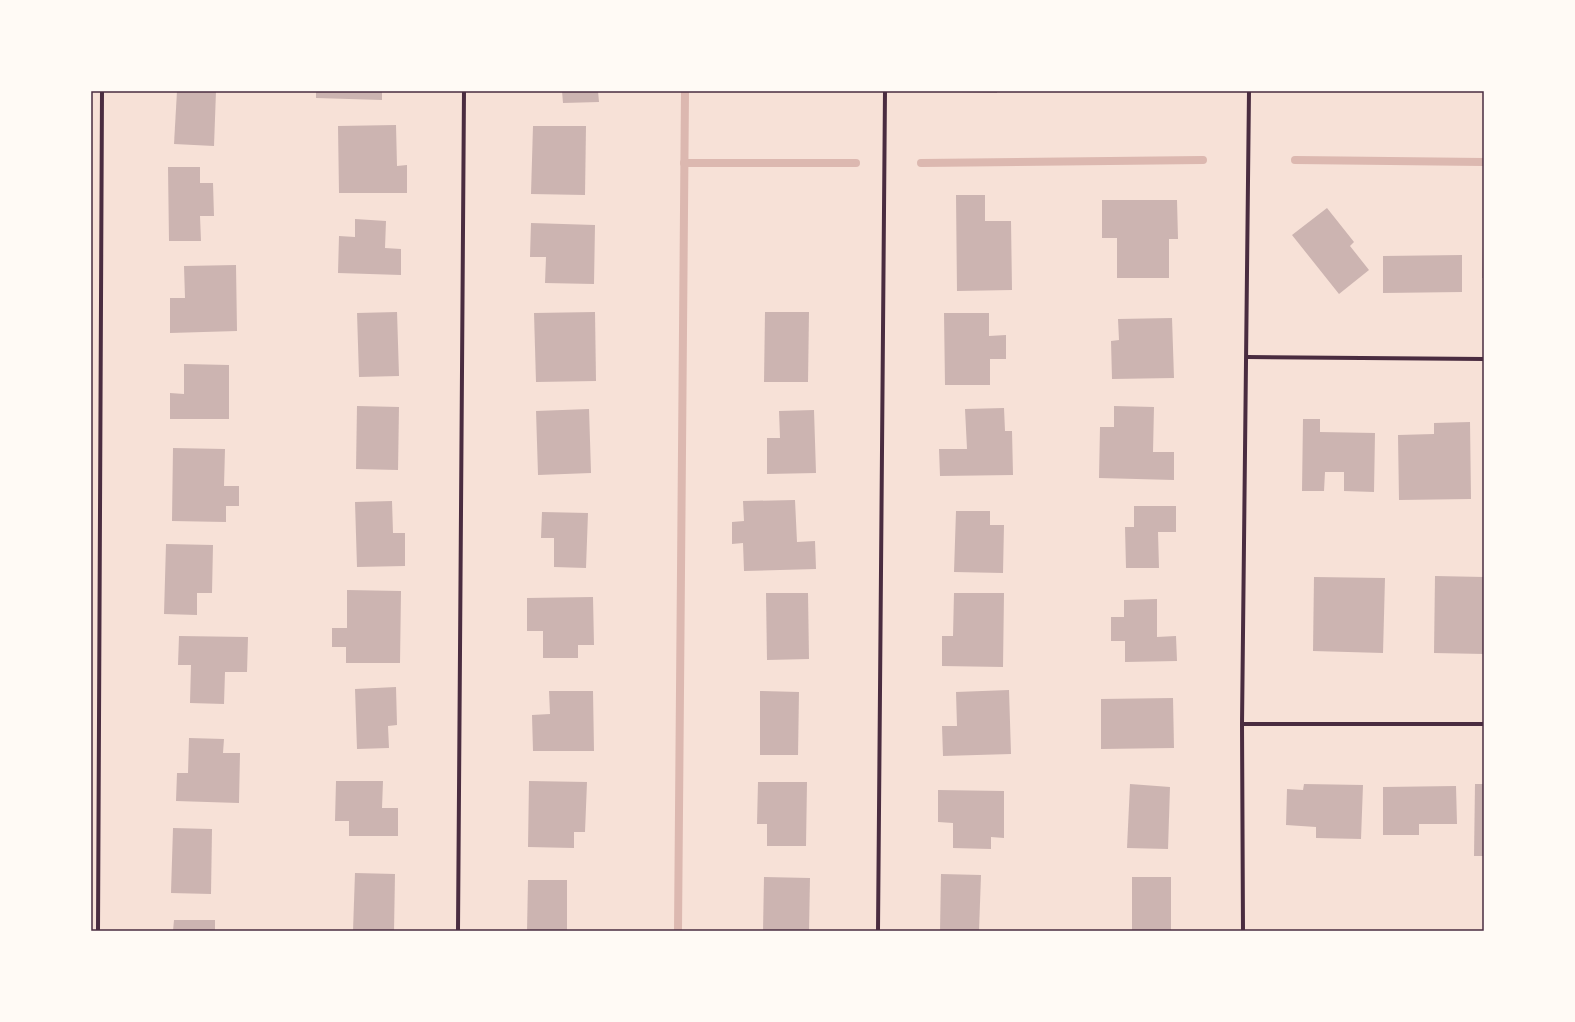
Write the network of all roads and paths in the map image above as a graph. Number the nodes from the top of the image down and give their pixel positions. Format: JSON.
{"nodes":[{"id":1,"x":102,"y":91,"type":"edge"},
{"id":2,"x":464,"y":91,"type":"edge"},
{"id":3,"x":885,"y":91,"type":"edge"},
{"id":4,"x":1249,"y":91,"type":"edge"},
{"id":5,"x":1247,"y":357,"type":"junction"},
{"id":6,"x":1484,"y":359,"type":"edge"},
{"id":7,"x":1242,"y":724,"type":"junction"},
{"id":8,"x":1484,"y":724,"type":"edge"},
{"id":9,"x":98,"y":931,"type":"edge"},
{"id":10,"x":458,"y":931,"type":"edge"},
{"id":11,"x":878,"y":931,"type":"edge"},
{"id":12,"x":1243,"y":931,"type":"edge"}],
"edges":[{"from":1,"to":9,"type":"street"},
{"from":2,"to":10,"type":"street"},
{"from":3,"to":11,"type":"street"},
{"from":4,"to":5,"type":"street"},
{"from":5,"to":6,"type":"street"},
{"from":5,"to":7,"type":"street"},
{"from":7,"to":8,"type":"street"},
{"from":7,"to":12,"type":"street"}]}
